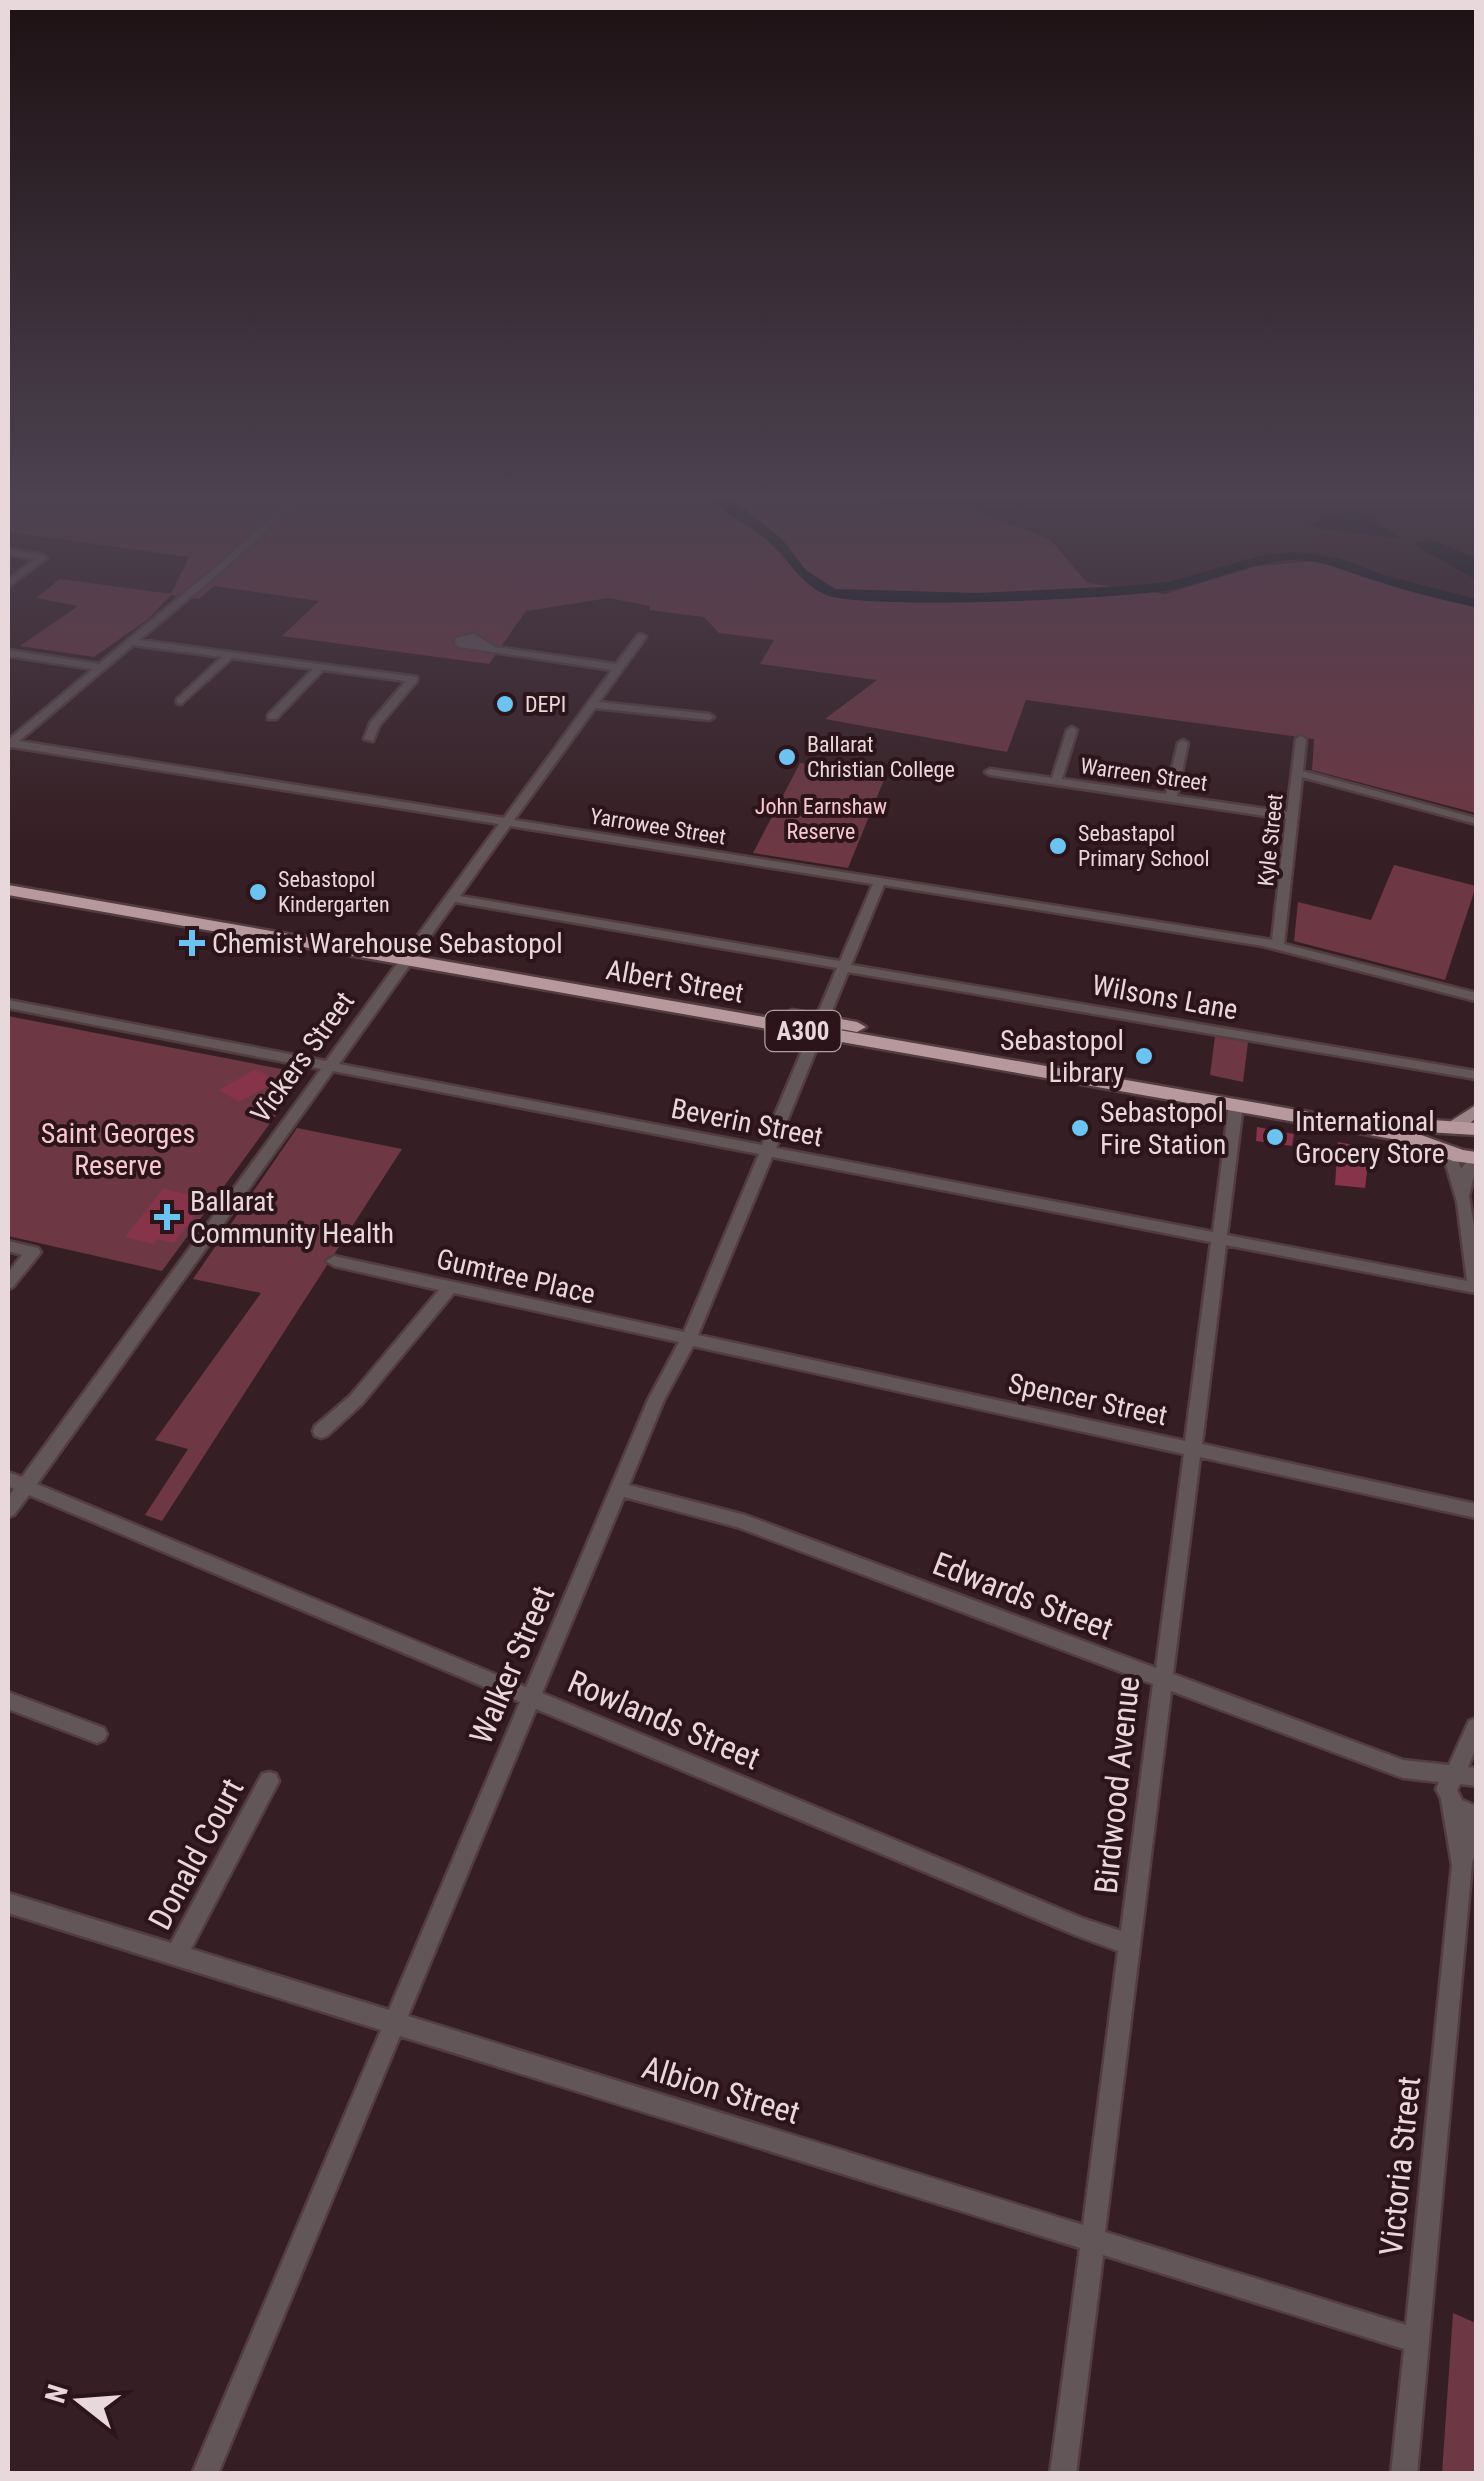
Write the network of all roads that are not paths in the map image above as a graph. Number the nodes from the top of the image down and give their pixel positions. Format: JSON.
{"nodes":[{"id":1,"x":168,"y":610,"type":"edge"},
{"id":2,"x":641,"y":638,"type":"dead end"},
{"id":3,"x":128,"y":642,"type":"junction"},
{"id":4,"x":492,"y":650,"type":"dead end"},
{"id":5,"x":8,"y":653,"type":"edge"},
{"id":6,"x":230,"y":656,"type":"junction"},
{"id":7,"x":98,"y":667,"type":"junction"},
{"id":8,"x":320,"y":668,"type":"junction"},
{"id":9,"x":620,"y":668,"type":"junction"},
{"id":10,"x":181,"y":701,"type":"dead end"},
{"id":11,"x":594,"y":705,"type":"junction"},
{"id":12,"x":272,"y":717,"type":"dead end"},
{"id":13,"x":708,"y":717,"type":"dead end"},
{"id":14,"x":1072,"y":730,"type":"dead end"},
{"id":15,"x":369,"y":739,"type":"dead end"},
{"id":16,"x":1301,"y":739,"type":"dead end"},
{"id":17,"x":1183,"y":743,"type":"dead end"},
{"id":18,"x":8,"y":744,"type":"edge"},
{"id":19,"x":990,"y":772,"type":"dead end"},
{"id":20,"x":1298,"y":773,"type":"junction"},
{"id":21,"x":1056,"y":782,"type":"junction"},
{"id":22,"x":1170,"y":798,"type":"junction"},
{"id":23,"x":1292,"y":816,"type":"junction"},
{"id":24,"x":1476,"y":821,"type":"edge"},
{"id":25,"x":509,"y":822,"type":"junction"},
{"id":26,"x":8,"y":877,"type":"edge"},
{"id":27,"x":880,"y":882,"type":"junction"},
{"id":28,"x":8,"y":890,"type":"edge"},
{"id":29,"x":452,"y":898,"type":"junction"},
{"id":30,"x":1278,"y":945,"type":"junction"},
{"id":31,"x":411,"y":956,"type":"junction"},
{"id":32,"x":845,"y":967,"type":"junction"},
{"id":33,"x":1476,"y":997,"type":"edge"},
{"id":34,"x":8,"y":1004,"type":"edge"},
{"id":35,"x":820,"y":1028,"type":"junction"},
{"id":36,"x":329,"y":1067,"type":"junction"},
{"id":37,"x":1476,"y":1075,"type":"edge"},
{"id":38,"x":1236,"y":1105,"type":"junction"},
{"id":39,"x":1476,"y":1110,"type":"edge"},
{"id":40,"x":1460,"y":1127,"type":"edge"},
{"id":41,"x":768,"y":1151,"type":"junction"},
{"id":42,"x":1449,"y":1151,"type":"junction"},
{"id":43,"x":1476,"y":1159,"type":"edge"},
{"id":44,"x":1464,"y":1202,"type":"junction"},
{"id":45,"x":1220,"y":1239,"type":"junction"},
{"id":46,"x":8,"y":1246,"type":"edge"},
{"id":47,"x":334,"y":1262,"type":"dead end"},
{"id":48,"x":8,"y":1282,"type":"edge"},
{"id":49,"x":450,"y":1287,"type":"junction"},
{"id":50,"x":1476,"y":1288,"type":"edge"},
{"id":51,"x":688,"y":1340,"type":"junction"},
{"id":52,"x":321,"y":1430,"type":"dead end"},
{"id":53,"x":1192,"y":1450,"type":"junction"},
{"id":54,"x":16,"y":1483,"type":"edge"},
{"id":55,"x":619,"y":1489,"type":"junction"},
{"id":56,"x":8,"y":1510,"type":"edge"},
{"id":57,"x":1476,"y":1511,"type":"edge"},
{"id":58,"x":1161,"y":1680,"type":"junction"},
{"id":59,"x":531,"y":1696,"type":"junction"},
{"id":60,"x":8,"y":1702,"type":"edge"},
{"id":61,"x":1476,"y":1724,"type":"edge"},
{"id":62,"x":97,"y":1734,"type":"dead end"},
{"id":63,"x":1476,"y":1742,"type":"edge"},
{"id":64,"x":1404,"y":1770,"type":"junction"},
{"id":65,"x":1462,"y":1775,"type":"edge"},
{"id":66,"x":269,"y":1781,"type":"dead end"},
{"id":67,"x":1449,"y":1799,"type":"junction"},
{"id":68,"x":1476,"y":1815,"type":"edge"},
{"id":69,"x":1476,"y":1827,"type":"edge"},
{"id":70,"x":1462,"y":1866,"type":"junction"},
{"id":71,"x":8,"y":1903,"type":"edge"},
{"id":72,"x":1132,"y":1945,"type":"junction"},
{"id":73,"x":176,"y":1956,"type":"junction"},
{"id":74,"x":394,"y":2022,"type":"junction"},
{"id":75,"x":1093,"y":2240,"type":"junction"},
{"id":76,"x":1416,"y":2340,"type":"junction"},
{"id":77,"x":204,"y":2474,"type":"edge"},
{"id":78,"x":1063,"y":2474,"type":"edge"},
{"id":79,"x":1404,"y":2474,"type":"edge"}],
"edges":[{"from":1,"to":3,"type":"street"},
{"from":2,"to":9,"type":"street","name":"Vickers Street"},
{"from":3,"to":6,"type":"street"},
{"from":3,"to":7,"type":"street"},
{"from":4,"to":9,"type":"street"},
{"from":5,"to":7,"type":"street"},
{"from":6,"to":8,"type":"street"},
{"from":6,"to":10,"type":"street"},
{"from":7,"to":18,"type":"street"},
{"from":8,"to":12,"type":"street"},
{"from":8,"to":15,"type":"street"},
{"from":9,"to":11,"type":"street","name":"Vickers Street"},
{"from":11,"to":13,"type":"street"},
{"from":11,"to":25,"type":"street","name":"Vickers Street"},
{"from":14,"to":21,"type":"street"},
{"from":16,"to":20,"type":"street","name":"Kyle Street"},
{"from":17,"to":22,"type":"street"},
{"from":18,"to":25,"type":"street","name":"Yarrowee Street"},
{"from":19,"to":21,"type":"street","name":"Warreen Street"},
{"from":20,"to":23,"type":"street","name":"Kyle Street"},
{"from":20,"to":24,"type":"street"},
{"from":21,"to":22,"type":"street","name":"Warreen Street"},
{"from":22,"to":23,"type":"street","name":"Warreen Street"},
{"from":23,"to":30,"type":"street","name":"Kyle Street"},
{"from":25,"to":27,"type":"street","name":"Yarrowee Street"},
{"from":25,"to":29,"type":"street","name":"Vickers Street"},
{"from":26,"to":31,"type":"highway","name":"Albert Street","number":"A300"},
{"from":27,"to":30,"type":"street","name":"Yarrowee Street"},
{"from":27,"to":32,"type":"street","name":"Walker Street"},
{"from":28,"to":31,"type":"highway","name":"Albert Street","number":"A300"},
{"from":29,"to":31,"type":"street","name":"Vickers Street"},
{"from":29,"to":32,"type":"street","name":"Wilsons Lane"},
{"from":30,"to":33,"type":"street","name":"Yarrowee Street"},
{"from":31,"to":35,"type":"highway","name":"Albert Street","number":"A300"},
{"from":31,"to":36,"type":"street","name":"Vickers Street"},
{"from":32,"to":35,"type":"street","name":"Walker Street"},
{"from":32,"to":37,"type":"street","name":"Wilsons Lane"},
{"from":34,"to":36,"type":"street","name":"Beverin Street"},
{"from":35,"to":38,"type":"highway","name":"Albert Street","number":"A300"},
{"from":35,"to":40,"type":"highway","name":"Albert Street","number":"A300"},
{"from":35,"to":41,"type":"street","name":"Walker Street"},
{"from":36,"to":41,"type":"street","name":"Beverin Street"},
{"from":36,"to":54,"type":"street","name":"Vickers Street"},
{"from":38,"to":42,"type":"highway","name":"Albert Street","number":"A300"},
{"from":38,"to":45,"type":"street","name":"Birdwood Avenue"},
{"from":39,"to":40,"type":"main road"},
{"from":40,"to":42,"type":"highway"},
{"from":41,"to":45,"type":"street","name":"Beverin Street"},
{"from":41,"to":51,"type":"street","name":"Walker Street"},
{"from":42,"to":43,"type":"highway","name":"Albert Street"},
{"from":42,"to":44,"type":"street"},
{"from":43,"to":44,"type":"street"},
{"from":44,"to":50,"type":"street"},
{"from":45,"to":50,"type":"street","name":"Beverin Street"},
{"from":45,"to":53,"type":"street","name":"Birdwood Avenue"},
{"from":46,"to":48,"type":"street"},
{"from":47,"to":49,"type":"street","name":"Gumtree Place"},
{"from":49,"to":51,"type":"street","name":"Gumtree Place"},
{"from":49,"to":52,"type":"street"},
{"from":51,"to":53,"type":"street","name":"Spencer Street"},
{"from":51,"to":55,"type":"street","name":"Walker Street"},
{"from":53,"to":57,"type":"street","name":"Spencer Street"},
{"from":53,"to":58,"type":"street","name":"Birdwood Avenue"},
{"from":54,"to":56,"type":"street","name":"Vickers Street"},
{"from":54,"to":59,"type":"street","name":"Rowlands Street"},
{"from":55,"to":58,"type":"street","name":"Edwards Street"},
{"from":55,"to":59,"type":"street","name":"Walker Street"},
{"from":58,"to":64,"type":"street","name":"Edwards Street"},
{"from":58,"to":72,"type":"street","name":"Birdwood Avenue"},
{"from":59,"to":72,"type":"street","name":"Rowlands Street"},
{"from":59,"to":74,"type":"street","name":"Walker Street"},
{"from":60,"to":62,"type":"street"},
{"from":61,"to":63,"type":"street"},
{"from":61,"to":65,"type":"street"},
{"from":64,"to":65,"type":"street","name":"Edwards Street"},
{"from":64,"to":67,"type":"street","name":"Edwards Street"},
{"from":65,"to":67,"type":"street"},
{"from":66,"to":73,"type":"street","name":"Donald Court"},
{"from":67,"to":68,"type":"street","name":"Edwards Street"},
{"from":67,"to":70,"type":"street","name":"Victoria Street"},
{"from":69,"to":70,"type":"street","name":"Victoria Street"},
{"from":70,"to":76,"type":"street","name":"Victoria Street"},
{"from":71,"to":73,"type":"street","name":"Albion Street"},
{"from":72,"to":75,"type":"street","name":"Birdwood Avenue"},
{"from":73,"to":74,"type":"street","name":"Albion Street"},
{"from":74,"to":75,"type":"street","name":"Albion Street"},
{"from":74,"to":77,"type":"street","name":"Walker Street"},
{"from":75,"to":76,"type":"street","name":"Albion Street"},
{"from":75,"to":78,"type":"street","name":"Birdwood Avenue"},
{"from":76,"to":79,"type":"street","name":"Victoria Street"}]}
